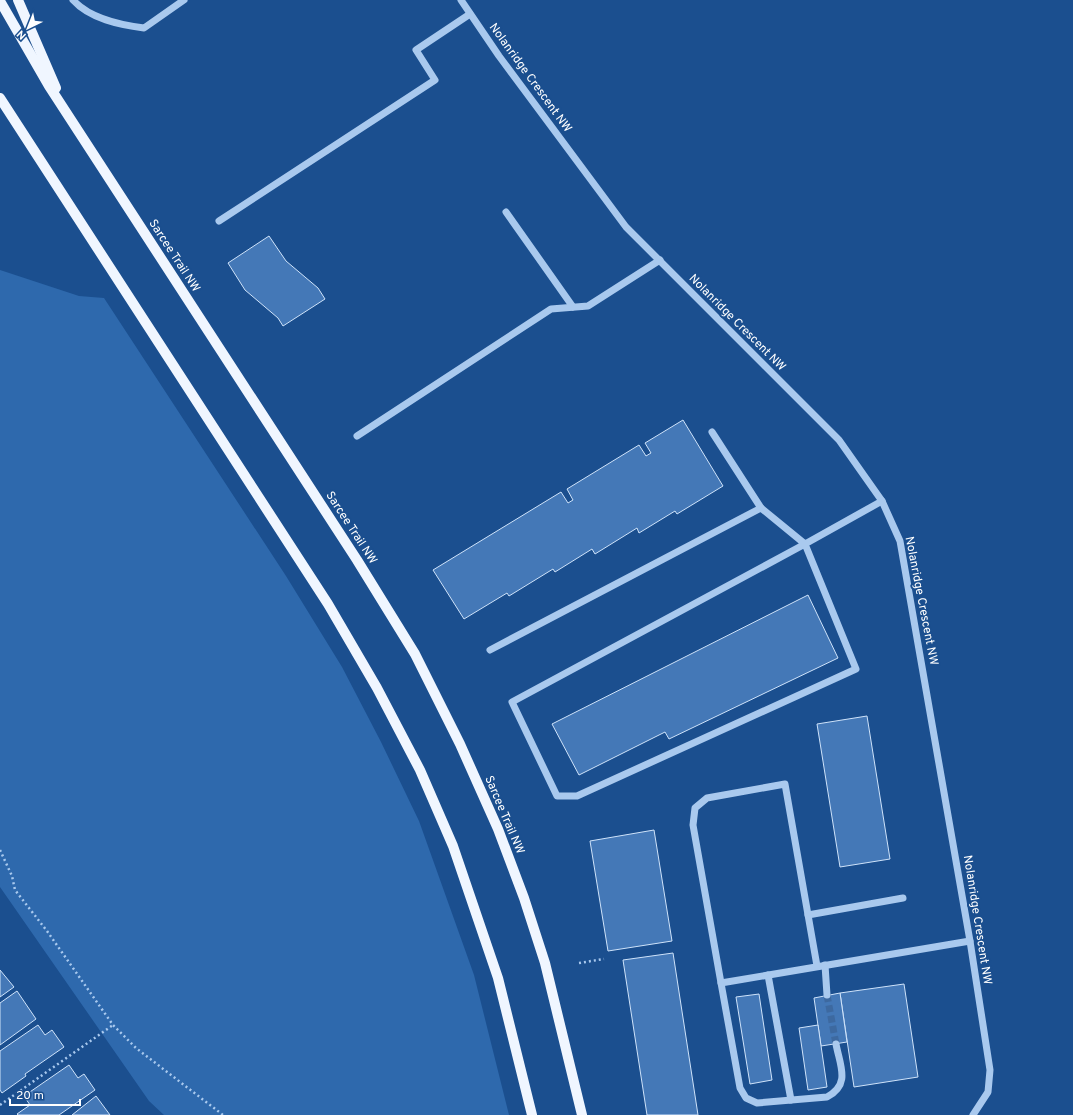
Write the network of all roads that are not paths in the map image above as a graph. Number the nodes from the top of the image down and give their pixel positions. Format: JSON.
{"nodes":[{"id":1,"x":18,"y":0,"type":"edge"},
{"id":2,"x":73,"y":0,"type":"edge"},
{"id":3,"x":184,"y":0,"type":"edge"},
{"id":4,"x":461,"y":0,"type":"edge"},
{"id":5,"x":0,"y":1,"type":"edge"},
{"id":6,"x":470,"y":14,"type":"junction"},
{"id":7,"x":0,"y":98,"type":"edge"},
{"id":8,"x":70,"y":119,"type":"junction"},
{"id":9,"x":506,"y":212,"type":"dead end"},
{"id":10,"x":219,"y":221,"type":"dead end"},
{"id":11,"x":660,"y":260,"type":"junction"},
{"id":12,"x":573,"y":307,"type":"junction"},
{"id":13,"x":712,"y":432,"type":"dead end"},
{"id":14,"x":357,"y":436,"type":"dead end"},
{"id":15,"x":882,"y":500,"type":"junction"},
{"id":16,"x":761,"y":508,"type":"junction"},
{"id":17,"x":805,"y":544,"type":"junction"},
{"id":18,"x":490,"y":650,"type":"dead end"},
{"id":19,"x":903,"y":898,"type":"dead end"},
{"id":20,"x":808,"y":915,"type":"junction"},
{"id":21,"x":970,"y":941,"type":"junction"},
{"id":22,"x":825,"y":965,"type":"junction"},
{"id":23,"x":817,"y":966,"type":"junction"},
{"id":24,"x":768,"y":975,"type":"junction"},
{"id":25,"x":721,"y":983,"type":"junction"},
{"id":26,"x":827,"y":996,"type":"tunnel mouth"},
{"id":27,"x":836,"y":1044,"type":"tunnel mouth"},
{"id":28,"x":791,"y":1100,"type":"junction"},
{"id":29,"x":532,"y":1115,"type":"edge"},
{"id":30,"x":582,"y":1115,"type":"edge"},
{"id":31,"x":973,"y":1115,"type":"edge"}],
"edges":[{"from":1,"to":8,"type":"main road"},
{"from":2,"to":3,"type":"street"},
{"from":4,"to":6,"type":"street","name":"Nolanridge Crescent NW"},
{"from":5,"to":8,"type":"main road","name":"Sarcee Trail NW"},
{"from":6,"to":10,"type":"street"},
{"from":6,"to":11,"type":"street","name":"Nolanridge Crescent NW"},
{"from":7,"to":29,"type":"main road"},
{"from":8,"to":30,"type":"main road","name":"Sarcee Trail NW"},
{"from":9,"to":12,"type":"street"},
{"from":11,"to":12,"type":"street"},
{"from":11,"to":15,"type":"street","name":"Nolanridge Crescent NW"},
{"from":12,"to":14,"type":"street"},
{"from":13,"to":16,"type":"street"},
{"from":15,"to":17,"type":"street"},
{"from":15,"to":21,"type":"street","name":"Nolanridge Crescent NW"},
{"from":16,"to":17,"type":"street"},
{"from":16,"to":18,"type":"street"},
{"from":17,"to":17,"type":"street"},
{"from":19,"to":20,"type":"street"},
{"from":20,"to":23,"type":"street"},
{"from":20,"to":25,"type":"street"},
{"from":21,"to":22,"type":"street"},
{"from":21,"to":31,"type":"street","name":"Nolanridge Crescent NW"},
{"from":22,"to":23,"type":"street"},
{"from":22,"to":26,"type":"street"},
{"from":23,"to":24,"type":"street"},
{"from":24,"to":25,"type":"street"},
{"from":24,"to":28,"type":"street"},
{"from":25,"to":28,"type":"street"},
{"from":27,"to":28,"type":"street"}]}
